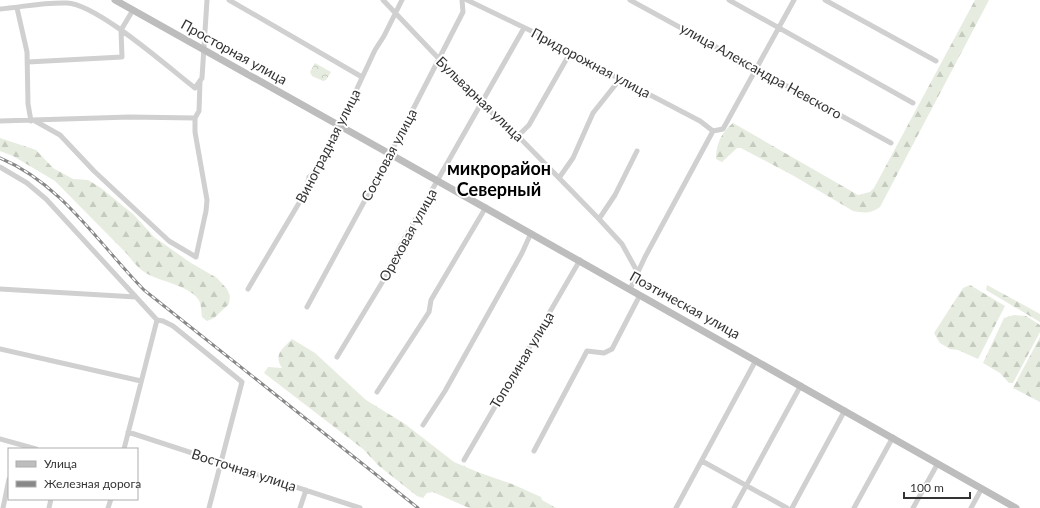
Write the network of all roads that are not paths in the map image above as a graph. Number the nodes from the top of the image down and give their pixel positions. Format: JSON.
{"nodes":[{"id":1,"x":115,"y":0,"type":"edge"},
{"id":2,"x":207,"y":0,"type":"edge"},
{"id":3,"x":229,"y":0,"type":"edge"},
{"id":4,"x":383,"y":0,"type":"edge"},
{"id":5,"x":402,"y":0,"type":"edge"},
{"id":6,"x":462,"y":0,"type":"edge"},
{"id":7,"x":467,"y":0,"type":"edge"},
{"id":8,"x":630,"y":0,"type":"edge"},
{"id":9,"x":730,"y":0,"type":"edge"},
{"id":10,"x":794,"y":0,"type":"edge"},
{"id":11,"x":825,"y":0,"type":"edge"},
{"id":12,"x":17,"y":8,"type":"junction"},
{"id":13,"x":0,"y":9,"type":"edge"},
{"id":14,"x":132,"y":10,"type":"junction"},
{"id":15,"x":396,"y":13,"type":"junction"},
{"id":16,"x":524,"y":28,"type":"junction"},
{"id":17,"x":779,"y":28,"type":"junction"},
{"id":18,"x":121,"y":30,"type":"junction"},
{"id":19,"x":204,"y":51,"type":"junction"},
{"id":20,"x":570,"y":53,"type":"junction"},
{"id":21,"x":438,"y":58,"type":"junction"},
{"id":22,"x":936,"y":61,"type":"dead end"},
{"id":23,"x":28,"y":62,"type":"junction"},
{"id":24,"x":757,"y":69,"type":"junction"},
{"id":25,"x":362,"y":77,"type":"junction"},
{"id":26,"x":620,"y":79,"type":"junction"},
{"id":27,"x":200,"y":81,"type":"junction"},
{"id":28,"x":481,"y":102,"type":"junction"},
{"id":29,"x":913,"y":103,"type":"dead end"},
{"id":30,"x":195,"y":118,"type":"junction"},
{"id":31,"x":0,"y":121,"type":"edge"},
{"id":32,"x":33,"y":121,"type":"junction"},
{"id":33,"x":340,"y":125,"type":"junction"},
{"id":34,"x":713,"y":131,"type":"junction"},
{"id":35,"x":518,"y":136,"type":"junction"},
{"id":36,"x":891,"y":143,"type":"dead end"},
{"id":37,"x":637,"y":151,"type":"dead end"},
{"id":38,"x":390,"y":154,"type":"junction"},
{"id":39,"x":0,"y":167,"type":"edge"},
{"id":40,"x":559,"y":178,"type":"junction"},
{"id":41,"x":438,"y":180,"type":"junction"},
{"id":42,"x":486,"y":207,"type":"junction"},
{"id":43,"x":599,"y":219,"type":"junction"},
{"id":44,"x":531,"y":233,"type":"junction"},
{"id":45,"x":580,"y":260,"type":"junction"},
{"id":46,"x":638,"y":273,"type":"junction"},
{"id":47,"x":0,"y":289,"type":"edge"},
{"id":48,"x":248,"y":289,"type":"dead end"},
{"id":49,"x":630,"y":289,"type":"junction"},
{"id":50,"x":640,"y":295,"type":"junction"},
{"id":51,"x":136,"y":297,"type":"junction"},
{"id":52,"x":307,"y":307,"type":"dead end"},
{"id":53,"x":157,"y":320,"type":"junction"},
{"id":54,"x":0,"y":349,"type":"edge"},
{"id":55,"x":337,"y":357,"type":"dead end"},
{"id":56,"x":756,"y":360,"type":"junction"},
{"id":57,"x":141,"y":381,"type":"junction"},
{"id":58,"x":801,"y":385,"type":"junction"},
{"id":59,"x":377,"y":392,"type":"dead end"},
{"id":60,"x":845,"y":410,"type":"junction"},
{"id":61,"x":423,"y":425,"type":"dead end"},
{"id":62,"x":128,"y":432,"type":"junction"},
{"id":63,"x":893,"y":437,"type":"junction"},
{"id":64,"x":0,"y":439,"type":"edge"},
{"id":65,"x":16,"y":446,"type":"edge"},
{"id":66,"x":29,"y":448,"type":"edge"},
{"id":67,"x":124,"y":448,"type":"edge"},
{"id":68,"x":534,"y":451,"type":"dead end"},
{"id":69,"x":464,"y":460,"type":"dead end"},
{"id":70,"x":702,"y":461,"type":"junction"},
{"id":71,"x":221,"y":462,"type":"junction"},
{"id":72,"x":938,"y":463,"type":"junction"},
{"id":73,"x":8,"y":484,"type":"edge"},
{"id":74,"x":746,"y":485,"type":"junction"},
{"id":75,"x":982,"y":488,"type":"junction"},
{"id":76,"x":306,"y":490,"type":"junction"},
{"id":77,"x":3,"y":508,"type":"edge"},
{"id":78,"x":209,"y":508,"type":"edge"},
{"id":79,"x":300,"y":508,"type":"edge"},
{"id":80,"x":360,"y":508,"type":"edge"},
{"id":81,"x":676,"y":508,"type":"edge"},
{"id":82,"x":734,"y":508,"type":"edge"},
{"id":83,"x":787,"y":508,"type":"edge"},
{"id":84,"x":792,"y":508,"type":"edge"},
{"id":85,"x":854,"y":508,"type":"edge"},
{"id":86,"x":913,"y":508,"type":"edge"},
{"id":87,"x":972,"y":508,"type":"edge"},
{"id":88,"x":1016,"y":508,"type":"edge"}],
"edges":[{"from":1,"to":14,"type":"street","name":"Просторная улица"},
{"from":2,"to":19,"type":"street"},
{"from":3,"to":25,"type":"street"},
{"from":4,"to":15,"type":"street","name":"Бульварная улица"},
{"from":5,"to":15,"type":"street","name":"Виноградная улица"},
{"from":6,"to":21,"type":"street","name":"Сосновая улица"},
{"from":7,"to":16,"type":"street","name":"Придорожная улица"},
{"from":8,"to":24,"type":"street","name":"улица Александра Невского"},
{"from":9,"to":17,"type":"street"},
{"from":10,"to":17,"type":"street"},
{"from":11,"to":22,"type":"street"},
{"from":12,"to":13,"type":"street"},
{"from":12,"to":18,"type":"street"},
{"from":12,"to":23,"type":"street"},
{"from":14,"to":18,"type":"street"},
{"from":14,"to":19,"type":"street","name":"Просторная улица"},
{"from":15,"to":21,"type":"street","name":"Бульварная улица"},
{"from":15,"to":25,"type":"street","name":"Виноградная улица"},
{"from":16,"to":20,"type":"street","name":"Придорожная улица"},
{"from":16,"to":28,"type":"street","name":"Ореховая улица"},
{"from":17,"to":24,"type":"street"},
{"from":17,"to":29,"type":"street"},
{"from":18,"to":23,"type":"street"},
{"from":18,"to":27,"type":"street"},
{"from":19,"to":27,"type":"street"},
{"from":19,"to":33,"type":"street","name":"Просторная улица"},
{"from":20,"to":26,"type":"street","name":"Придорожная улица"},
{"from":20,"to":35,"type":"street"},
{"from":21,"to":28,"type":"street","name":"Бульварная улица"},
{"from":21,"to":38,"type":"street","name":"Сосновая улица"},
{"from":23,"to":32,"type":"street"},
{"from":24,"to":34,"type":"street"},
{"from":24,"to":36,"type":"street","name":"улица Александра Невского"},
{"from":25,"to":33,"type":"street","name":"Виноградная улица"},
{"from":26,"to":34,"type":"street","name":"Придорожная улица"},
{"from":26,"to":40,"type":"street"},
{"from":27,"to":30,"type":"street"},
{"from":28,"to":35,"type":"street","name":"Бульварная улица"},
{"from":28,"to":41,"type":"street","name":"Ореховая улица"},
{"from":30,"to":32,"type":"street"},
{"from":30,"to":32,"type":"street"},
{"from":31,"to":32,"type":"street"},
{"from":33,"to":38,"type":"street","name":"Поэтическая улица"},
{"from":33,"to":48,"type":"street","name":"Виноградная улица"},
{"from":34,"to":46,"type":"street"},
{"from":35,"to":40,"type":"street","name":"Бульварная улица"},
{"from":37,"to":43,"type":"street"},
{"from":38,"to":41,"type":"street","name":"Поэтическая улица"},
{"from":38,"to":52,"type":"street","name":"Сосновая улица"},
{"from":39,"to":51,"type":"street"},
{"from":40,"to":43,"type":"street","name":"Бульварная улица"},
{"from":41,"to":42,"type":"street","name":"Поэтическая улица"},
{"from":41,"to":55,"type":"street","name":"Ореховая улица"},
{"from":42,"to":44,"type":"street","name":"Поэтическая улица"},
{"from":42,"to":59,"type":"street"},
{"from":43,"to":46,"type":"street","name":"Бульварная улица"},
{"from":44,"to":45,"type":"street","name":"Поэтическая улица"},
{"from":44,"to":61,"type":"street"},
{"from":45,"to":49,"type":"street","name":"Поэтическая улица"},
{"from":45,"to":69,"type":"street","name":"Тополиная улица"},
{"from":46,"to":49,"type":"street"},
{"from":47,"to":51,"type":"street"},
{"from":49,"to":50,"type":"street","name":"Поэтическая улица"},
{"from":50,"to":56,"type":"street","name":"Поэтическая улица"},
{"from":50,"to":68,"type":"street"},
{"from":51,"to":53,"type":"street"},
{"from":53,"to":57,"type":"street"},
{"from":53,"to":71,"type":"street"},
{"from":54,"to":57,"type":"street"},
{"from":56,"to":58,"type":"street","name":"Поэтическая улица"},
{"from":56,"to":70,"type":"street"},
{"from":57,"to":62,"type":"street"},
{"from":58,"to":60,"type":"street","name":"Поэтическая улица"},
{"from":58,"to":74,"type":"street"},
{"from":60,"to":63,"type":"street","name":"Поэтическая улица"},
{"from":60,"to":84,"type":"street"},
{"from":62,"to":67,"type":"street"},
{"from":62,"to":71,"type":"street","name":"Восточная улица"},
{"from":63,"to":72,"type":"street","name":"Поэтическая улица"},
{"from":63,"to":85,"type":"street"},
{"from":64,"to":65,"type":"street"},
{"from":65,"to":66,"type":"street"},
{"from":70,"to":74,"type":"street"},
{"from":70,"to":81,"type":"street"},
{"from":71,"to":76,"type":"street","name":"Восточная улица"},
{"from":71,"to":78,"type":"street"},
{"from":72,"to":75,"type":"street","name":"Поэтическая улица"},
{"from":72,"to":86,"type":"street"},
{"from":73,"to":77,"type":"street"},
{"from":74,"to":82,"type":"street"},
{"from":74,"to":83,"type":"street"},
{"from":75,"to":87,"type":"street"},
{"from":75,"to":88,"type":"street","name":"Поэтическая улица"},
{"from":76,"to":79,"type":"street"},
{"from":76,"to":80,"type":"street","name":"Восточная улица"}]}
